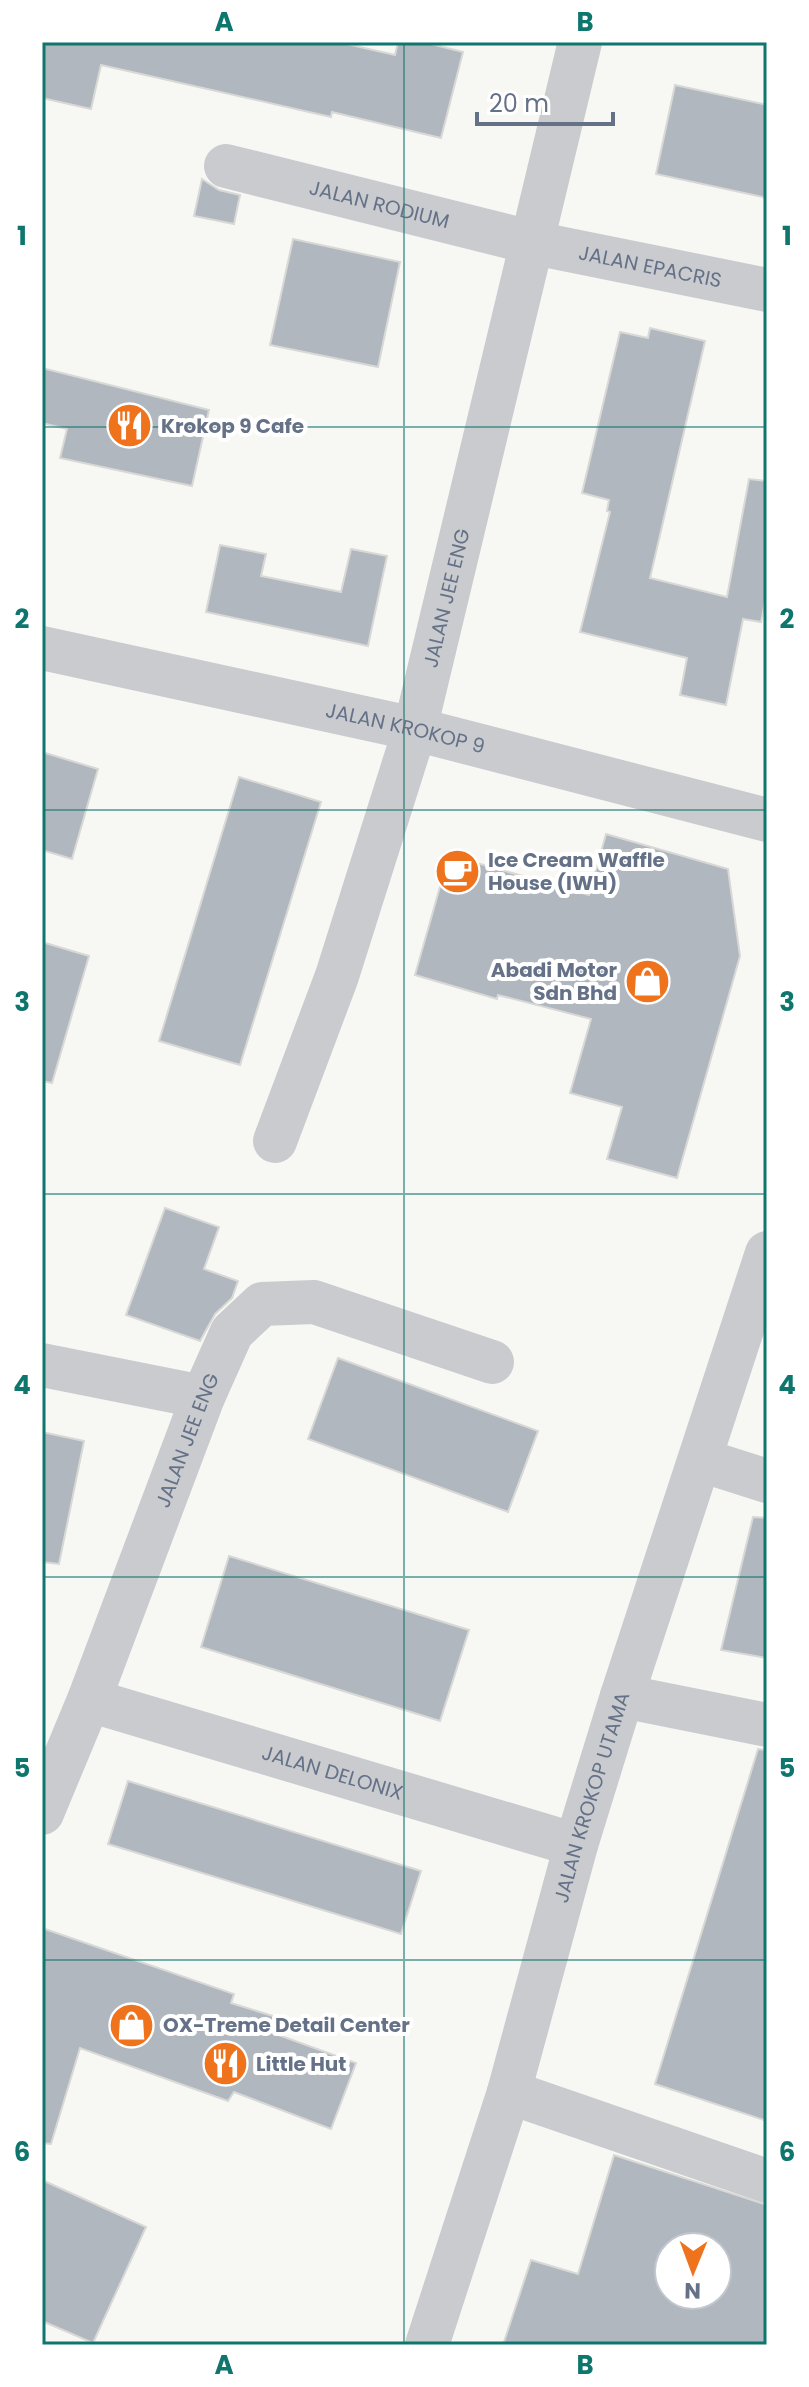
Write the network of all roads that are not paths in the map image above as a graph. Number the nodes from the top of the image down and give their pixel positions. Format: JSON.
{"nodes":[{"id":1,"x":580,"y":42,"type":"edge"},
{"id":2,"x":226,"y":166,"type":"dead end"},
{"id":3,"x":534,"y":243,"type":"junction"},
{"id":4,"x":767,"y":290,"type":"edge"},
{"id":5,"x":42,"y":648,"type":"edge"},
{"id":6,"x":415,"y":729,"type":"junction"},
{"id":7,"x":767,"y":820,"type":"edge"},
{"id":8,"x":275,"y":1141,"type":"dead end"},
{"id":9,"x":767,"y":1253,"type":"edge"},
{"id":10,"x":492,"y":1362,"type":"dead end"},
{"id":11,"x":42,"y":1365,"type":"edge"},
{"id":12,"x":203,"y":1397,"type":"junction"},
{"id":13,"x":701,"y":1460,"type":"junction"},
{"id":14,"x":767,"y":1481,"type":"edge"},
{"id":15,"x":622,"y":1696,"type":"junction"},
{"id":16,"x":89,"y":1700,"type":"junction"},
{"id":17,"x":767,"y":1725,"type":"edge"},
{"id":18,"x":42,"y":1813,"type":"edge"},
{"id":19,"x":576,"y":1845,"type":"junction"},
{"id":20,"x":509,"y":2092,"type":"junction"},
{"id":21,"x":767,"y":2181,"type":"edge"},
{"id":22,"x":427,"y":2345,"type":"edge"}],
"edges":[{"from":1,"to":3,"type":"street","name":"JALAN JEE ENG"},
{"from":2,"to":3,"type":"street","name":"JALAN RODIUM"},
{"from":3,"to":4,"type":"street","name":"JALAN EPACRIS"},
{"from":3,"to":6,"type":"street","name":"JALAN JEE ENG"},
{"from":5,"to":6,"type":"street","name":"JALAN KROKOP 9"},
{"from":6,"to":7,"type":"street","name":"JALAN KROKOP 9"},
{"from":6,"to":8,"type":"street","name":"JALAN JEE ENG"},
{"from":9,"to":13,"type":"street","name":"JALAN KROKOP UTAMA"},
{"from":10,"to":12,"type":"street","name":"JALAN JEE ENG"},
{"from":11,"to":12,"type":"street"},
{"from":12,"to":16,"type":"street","name":"JALAN JEE ENG"},
{"from":13,"to":14,"type":"street"},
{"from":13,"to":15,"type":"street","name":"JALAN KROKOP UTAMA"},
{"from":15,"to":17,"type":"street"},
{"from":15,"to":19,"type":"street","name":"JALAN KROKOP UTAMA"},
{"from":16,"to":18,"type":"street","name":"JALAN JEE ENG"},
{"from":16,"to":19,"type":"street","name":"JALAN DELONIX"},
{"from":19,"to":20,"type":"street","name":"JALAN KROKOP UTAMA"},
{"from":20,"to":21,"type":"street"},
{"from":20,"to":22,"type":"street","name":"JALAN KROKOP UTAMA"}]}
